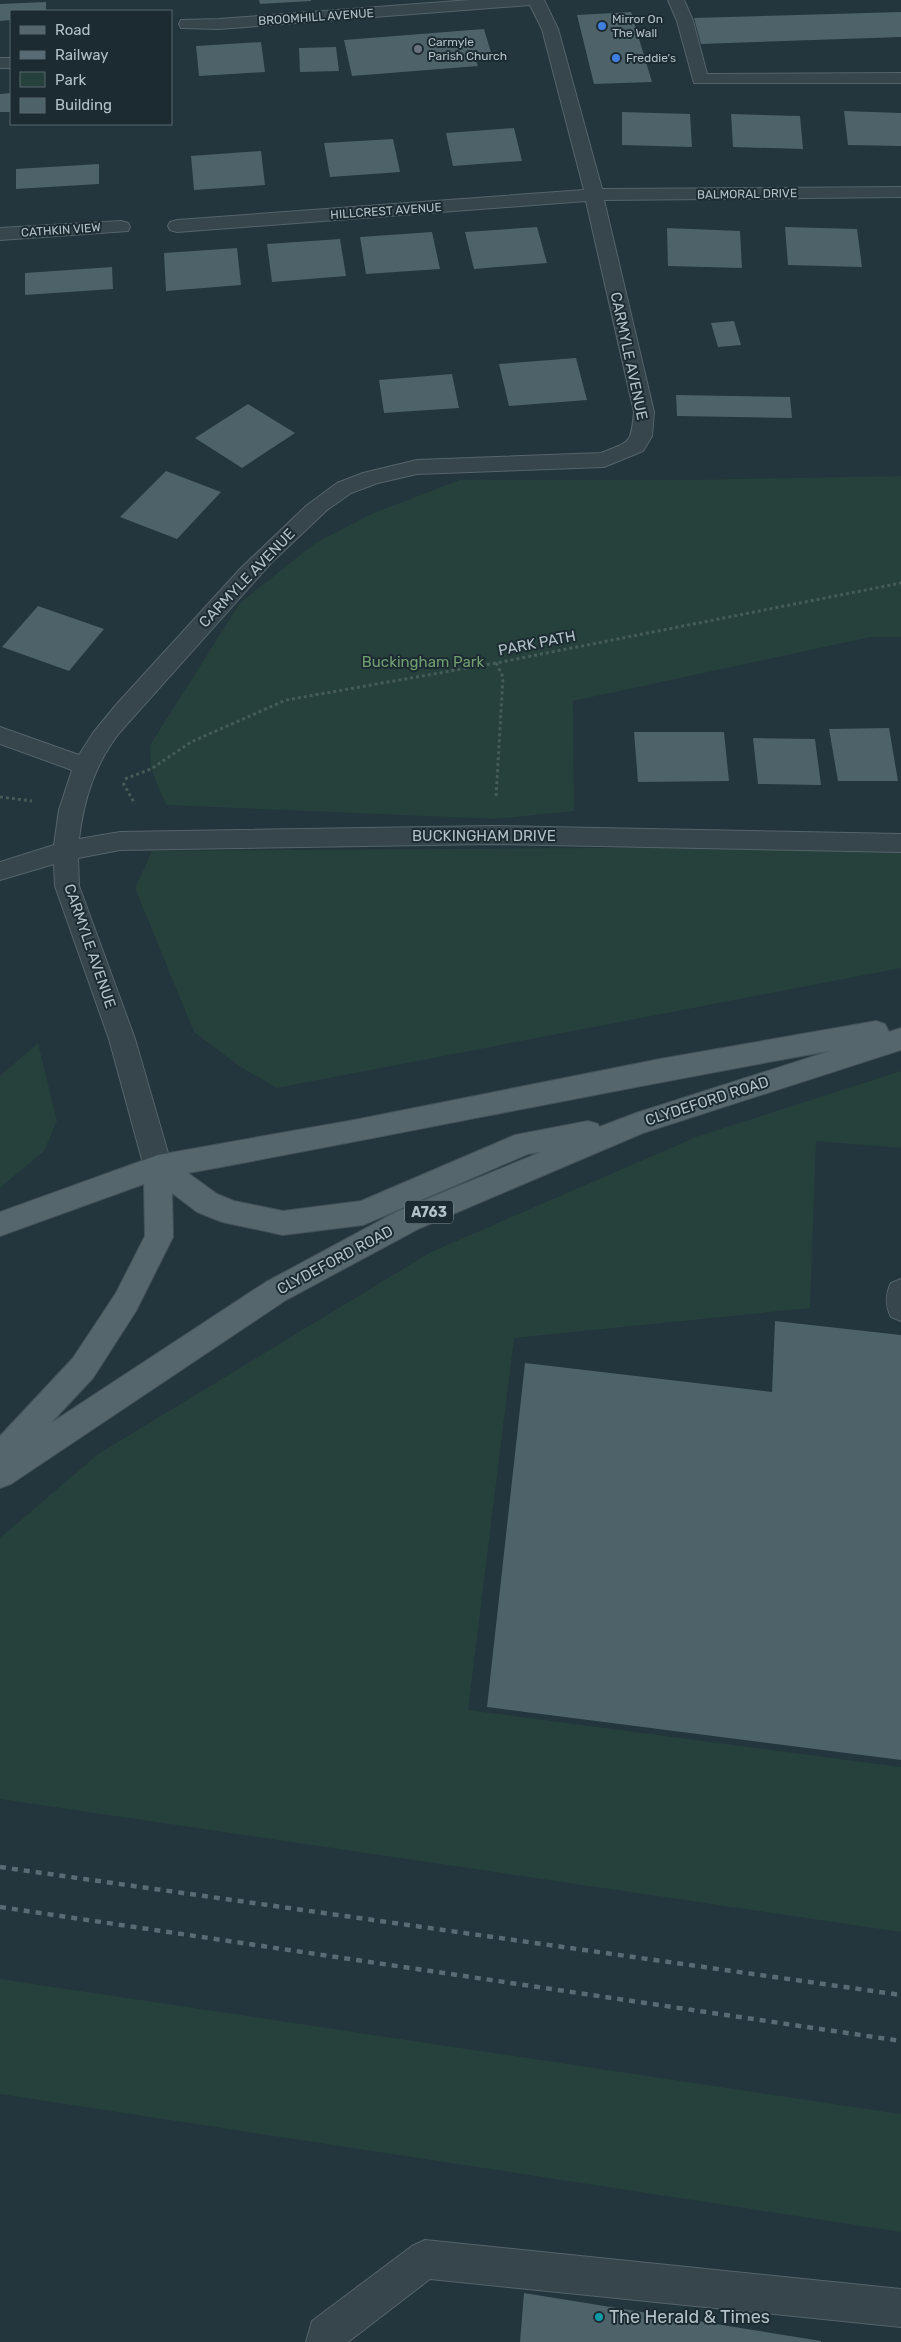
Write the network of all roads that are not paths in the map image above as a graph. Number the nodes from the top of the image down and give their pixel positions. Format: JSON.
{"nodes":[{"id":1,"x":535,"y":0,"type":"edge"},
{"id":2,"x":676,"y":0,"type":"edge"},
{"id":3,"x":187,"y":24,"type":"dead end"},
{"id":4,"x":901,"y":78,"type":"edge"},
{"id":5,"x":901,"y":192,"type":"edge"},
{"id":6,"x":594,"y":196,"type":"junction"},
{"id":7,"x":122,"y":226,"type":"dead end"},
{"id":8,"x":177,"y":226,"type":"dead end"},
{"id":9,"x":0,"y":234,"type":"edge"},
{"id":10,"x":0,"y":735,"type":"edge"},
{"id":11,"x":85,"y":766,"type":"junction"},
{"id":12,"x":901,"y":843,"type":"edge"},
{"id":13,"x":68,"y":850,"type":"junction"},
{"id":14,"x":0,"y":871,"type":"edge"},
{"id":15,"x":901,"y":1028,"type":"edge"},
{"id":16,"x":901,"y":1039,"type":"edge"},
{"id":17,"x":636,"y":1124,"type":"junction"},
{"id":18,"x":158,"y":1167,"type":"junction"},
{"id":19,"x":0,"y":1224,"type":"edge"},
{"id":20,"x":901,"y":1292,"type":"edge"},
{"id":21,"x":901,"y":1308,"type":"edge"},
{"id":22,"x":0,"y":1457,"type":"edge"},
{"id":23,"x":0,"y":1474,"type":"edge"},
{"id":24,"x":901,"y":2308,"type":"edge"},
{"id":25,"x":325,"y":2342,"type":"edge"}],
"edges":[{"from":1,"to":3,"type":"street","name":"BROOMHILL AVENUE"},
{"from":1,"to":6,"type":"street","name":"CARMYLE AVENUE"},
{"from":2,"to":4,"type":"street"},
{"from":5,"to":6,"type":"street","name":"BALMORAL DRIVE"},
{"from":6,"to":8,"type":"street","name":"HILLCREST AVENUE"},
{"from":6,"to":11,"type":"street","name":"CARMYLE AVENUE"},
{"from":7,"to":9,"type":"street","name":"CATHKIN VIEW"},
{"from":10,"to":11,"type":"street"},
{"from":11,"to":13,"type":"street","name":"CARMYLE AVENUE"},
{"from":12,"to":13,"type":"street","name":"BUCKINGHAM DRIVE"},
{"from":13,"to":14,"type":"street","name":"BUCKINGHAM DRIVE"},
{"from":13,"to":18,"type":"street","name":"CARMYLE AVENUE"},
{"from":15,"to":18,"type":"main road","name":"CLYDEFORD ROAD"},
{"from":16,"to":17,"type":"main road","name":"CLYDEFORD ROAD","number":"A763"},
{"from":17,"to":18,"type":"main road"},
{"from":17,"to":23,"type":"main road","name":"CLYDEFORD ROAD","number":"A763"},
{"from":18,"to":19,"type":"main road"},
{"from":18,"to":22,"type":"main road"},
{"from":20,"to":21,"type":"street"},
{"from":24,"to":25,"type":"street"}]}
